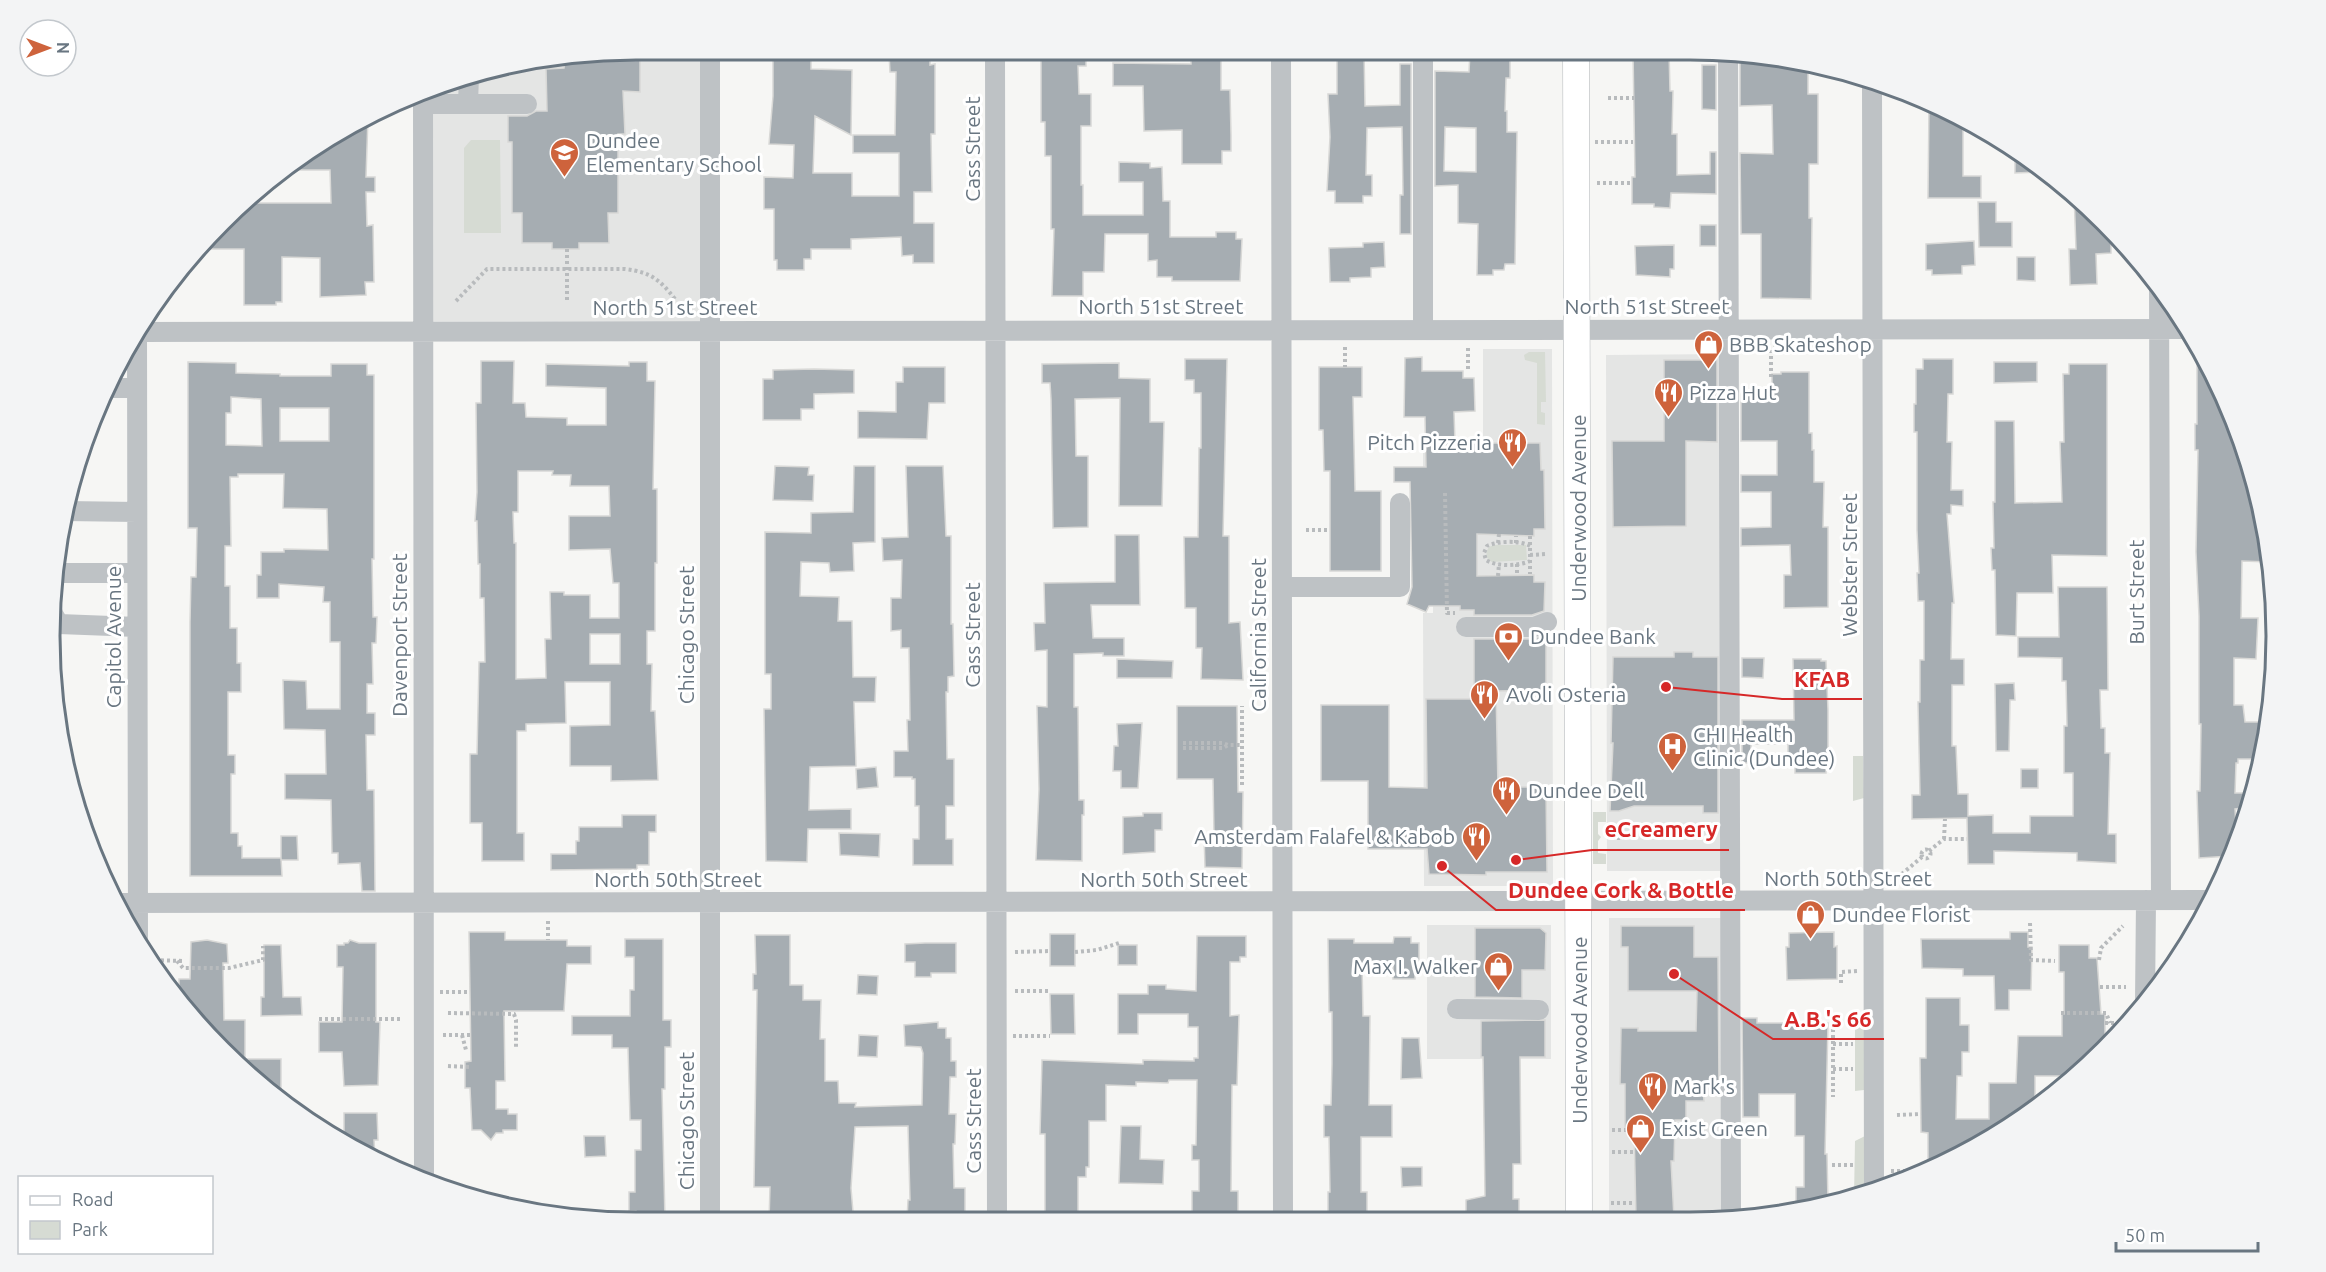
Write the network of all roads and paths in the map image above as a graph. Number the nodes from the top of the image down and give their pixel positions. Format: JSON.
{"nodes":[{"id":1,"x":710,"y":60,"type":"edge"},
{"id":2,"x":995,"y":60,"type":"edge"},
{"id":3,"x":1281,"y":60,"type":"edge"},
{"id":4,"x":1423,"y":60,"type":"edge"},
{"id":5,"x":1576,"y":60,"type":"edge"},
{"id":6,"x":1728,"y":61,"type":"edge"},
{"id":7,"x":469,"y":86,"type":"edge"},
{"id":8,"x":1872,"y":90,"type":"edge"},
{"id":9,"x":1608,"y":98,"type":"dead end"},
{"id":10,"x":1634,"y":98,"type":"dead end"},
{"id":11,"x":430,"y":99,"type":"edge"},
{"id":12,"x":423,"y":101,"type":"edge"},
{"id":13,"x":468,"y":104,"type":"junction"},
{"id":14,"x":527,"y":104,"type":"dead end"},
{"id":15,"x":1593,"y":142,"type":"dead end"},
{"id":16,"x":1633,"y":142,"type":"dead end"},
{"id":17,"x":1593,"y":183,"type":"dead end"},
{"id":18,"x":1632,"y":183,"type":"dead end"},
{"id":19,"x":567,"y":249,"type":"dead end"},
{"id":20,"x":567,"y":270,"type":"junction"},
{"id":21,"x":675,"y":299,"type":"dead end"},
{"id":22,"x":567,"y":300,"type":"dead end"},
{"id":23,"x":456,"y":301,"type":"dead end"},
{"id":24,"x":2159,"y":302,"type":"edge"},
{"id":25,"x":1282,"y":329,"type":"junction"},
{"id":26,"x":1728,"y":329,"type":"junction"},
{"id":27,"x":1873,"y":329,"type":"junction"},
{"id":28,"x":2159,"y":329,"type":"junction"},
{"id":29,"x":2177,"y":329,"type":"edge"},
{"id":30,"x":996,"y":330,"type":"junction"},
{"id":31,"x":1423,"y":330,"type":"junction"},
{"id":32,"x":1577,"y":330,"type":"junction"},
{"id":33,"x":423,"y":331,"type":"junction"},
{"id":34,"x":709,"y":331,"type":"junction"},
{"id":35,"x":147,"y":332,"type":"edge"},
{"id":36,"x":1468,"y":338,"type":"dead end"},
{"id":37,"x":1346,"y":342,"type":"dead end"},
{"id":38,"x":1771,"y":344,"type":"dead end"},
{"id":39,"x":137,"y":348,"type":"edge"},
{"id":40,"x":1346,"y":367,"type":"dead end"},
{"id":41,"x":1468,"y":371,"type":"dead end"},
{"id":42,"x":1771,"y":377,"type":"dead end"},
{"id":43,"x":116,"y":388,"type":"edge"},
{"id":44,"x":137,"y":388,"type":"junction"},
{"id":45,"x":1445,"y":493,"type":"dead end"},
{"id":46,"x":1400,"y":503,"type":"dead end"},
{"id":47,"x":74,"y":511,"type":"edge"},
{"id":48,"x":137,"y":512,"type":"junction"},
{"id":49,"x":1306,"y":530,"type":"dead end"},
{"id":50,"x":1330,"y":530,"type":"dead end"},
{"id":51,"x":1499,"y":534,"type":"dead end"},
{"id":52,"x":1516,"y":536,"type":"dead end"},
{"id":53,"x":1530,"y":536,"type":"dead end"},
{"id":54,"x":1498,"y":543,"type":"junction"},
{"id":55,"x":1516,"y":543,"type":"junction"},
{"id":56,"x":1530,"y":546,"type":"junction"},
{"id":57,"x":1547,"y":554,"type":"dead end"},
{"id":58,"x":1530,"y":555,"type":"junction"},
{"id":59,"x":1530,"y":561,"type":"junction"},
{"id":60,"x":1499,"y":564,"type":"junction"},
{"id":61,"x":1517,"y":564,"type":"junction"},
{"id":62,"x":64,"y":573,"type":"edge"},
{"id":63,"x":137,"y":573,"type":"junction"},
{"id":64,"x":1530,"y":574,"type":"dead end"},
{"id":65,"x":1517,"y":575,"type":"dead end"},
{"id":66,"x":1498,"y":576,"type":"dead end"},
{"id":67,"x":1282,"y":587,"type":"junction"},
{"id":68,"x":1447,"y":613,"type":"dead end"},
{"id":69,"x":61,"y":616,"type":"edge"},
{"id":70,"x":1547,"y":621,"type":"dead end"},
{"id":71,"x":137,"y":627,"type":"junction"},
{"id":72,"x":1467,"y":627,"type":"dead end"},
{"id":73,"x":1242,"y":706,"type":"dead end"},
{"id":74,"x":1183,"y":745,"type":"dead end"},
{"id":75,"x":1242,"y":745,"type":"junction"},
{"id":76,"x":1242,"y":785,"type":"dead end"},
{"id":77,"x":1945,"y":819,"type":"dead end"},
{"id":78,"x":1617,"y":838,"type":"dead end"},
{"id":79,"x":1626,"y":838,"type":"dead end"},
{"id":80,"x":1967,"y":839,"type":"dead end"},
{"id":81,"x":1944,"y":840,"type":"junction"},
{"id":82,"x":1897,"y":878,"type":"dead end"},
{"id":83,"x":2153,"y":900,"type":"junction"},
{"id":84,"x":2202,"y":900,"type":"edge"},
{"id":85,"x":1283,"y":902,"type":"junction"},
{"id":86,"x":1579,"y":902,"type":"junction"},
{"id":87,"x":1731,"y":902,"type":"junction"},
{"id":88,"x":1874,"y":902,"type":"junction"},
{"id":89,"x":126,"y":903,"type":"edge"},
{"id":90,"x":138,"y":903,"type":"junction"},
{"id":91,"x":710,"y":903,"type":"junction"},
{"id":92,"x":996,"y":903,"type":"junction"},
{"id":93,"x":423,"y":904,"type":"junction"},
{"id":94,"x":548,"y":914,"type":"dead end"},
{"id":95,"x":2030,"y":923,"type":"dead end"},
{"id":96,"x":138,"y":926,"type":"edge"},
{"id":97,"x":2123,"y":926,"type":"dead end"},
{"id":98,"x":548,"y":940,"type":"dead end"},
{"id":99,"x":1119,"y":943,"type":"dead end"},
{"id":100,"x":263,"y":946,"type":"dead end"},
{"id":101,"x":1050,"y":951,"type":"dead end"},
{"id":102,"x":1008,"y":952,"type":"dead end"},
{"id":103,"x":1075,"y":952,"type":"dead end"},
{"id":104,"x":160,"y":960,"type":"edge"},
{"id":105,"x":2099,"y":960,"type":"dead end"},
{"id":106,"x":177,"y":961,"type":"junction"},
{"id":107,"x":185,"y":961,"type":"dead end"},
{"id":108,"x":2055,"y":961,"type":"dead end"},
{"id":109,"x":1850,"y":972,"type":"dead end"},
{"id":110,"x":1841,"y":983,"type":"dead end"},
{"id":111,"x":2100,"y":987,"type":"dead end"},
{"id":112,"x":2126,"y":987,"type":"dead end"},
{"id":113,"x":2146,"y":988,"type":"edge"},
{"id":114,"x":1008,"y":991,"type":"dead end"},
{"id":115,"x":1050,"y":991,"type":"dead end"},
{"id":116,"x":436,"y":992,"type":"dead end"},
{"id":117,"x":469,"y":992,"type":"dead end"},
{"id":118,"x":1457,"y":1009,"type":"dead end"},
{"id":119,"x":1539,"y":1010,"type":"dead end"},
{"id":120,"x":448,"y":1013,"type":"dead end"},
{"id":121,"x":2061,"y":1013,"type":"dead end"},
{"id":122,"x":1833,"y":1017,"type":"dead end"},
{"id":123,"x":319,"y":1019,"type":"dead end"},
{"id":124,"x":403,"y":1019,"type":"dead end"},
{"id":125,"x":2116,"y":1023,"type":"edge"},
{"id":126,"x":436,"y":1035,"type":"dead end"},
{"id":127,"x":462,"y":1035,"type":"junction"},
{"id":128,"x":471,"y":1035,"type":"dead end"},
{"id":129,"x":1009,"y":1036,"type":"dead end"},
{"id":130,"x":1050,"y":1036,"type":"dead end"},
{"id":131,"x":1833,"y":1044,"type":"junction"},
{"id":132,"x":1853,"y":1044,"type":"dead end"},
{"id":133,"x":516,"y":1047,"type":"dead end"},
{"id":134,"x":466,"y":1050,"type":"dead end"},
{"id":135,"x":448,"y":1066,"type":"dead end"},
{"id":136,"x":471,"y":1066,"type":"dead end"},
{"id":137,"x":1833,"y":1069,"type":"junction"},
{"id":138,"x":1853,"y":1069,"type":"dead end"},
{"id":139,"x":1833,"y":1097,"type":"dead end"},
{"id":140,"x":1921,"y":1114,"type":"dead end"},
{"id":141,"x":1897,"y":1115,"type":"dead end"},
{"id":142,"x":1612,"y":1130,"type":"dead end"},
{"id":143,"x":1648,"y":1130,"type":"dead end"},
{"id":144,"x":1612,"y":1152,"type":"dead end"},
{"id":145,"x":1634,"y":1152,"type":"dead end"},
{"id":146,"x":1853,"y":1165,"type":"dead end"},
{"id":147,"x":1833,"y":1166,"type":"dead end"},
{"id":148,"x":424,"y":1171,"type":"edge"},
{"id":149,"x":1886,"y":1172,"type":"dead end"},
{"id":150,"x":1900,"y":1172,"type":"edge"},
{"id":151,"x":1874,"y":1181,"type":"edge"},
{"id":152,"x":1611,"y":1203,"type":"dead end"},
{"id":153,"x":1635,"y":1203,"type":"dead end"},
{"id":154,"x":1731,"y":1211,"type":"edge"},
{"id":155,"x":710,"y":1212,"type":"edge"},
{"id":156,"x":997,"y":1212,"type":"edge"},
{"id":157,"x":1284,"y":1212,"type":"edge"},
{"id":158,"x":1580,"y":1212,"type":"edge"}],
"edges":[{"from":1,"to":34,"type":"street","name":"Chicago Street"},
{"from":2,"to":30,"type":"street","name":"Cass Street"},
{"from":3,"to":25,"type":"street","name":"California Street"},
{"from":4,"to":31,"type":"street"},
{"from":5,"to":32,"type":"main road","name":"Underwood Avenue"},
{"from":6,"to":26,"type":"street"},
{"from":7,"to":13,"type":"street"},
{"from":8,"to":27,"type":"street","name":"Webster Street"},
{"from":9,"to":10,"type":"path"},
{"from":11,"to":13,"type":"street"},
{"from":12,"to":33,"type":"street","name":"Davenport Street"},
{"from":13,"to":14,"type":"street"},
{"from":15,"to":16,"type":"path"},
{"from":17,"to":18,"type":"path"},
{"from":19,"to":20,"type":"path"},
{"from":20,"to":21,"type":"path"},
{"from":20,"to":22,"type":"path"},
{"from":20,"to":23,"type":"path"},
{"from":24,"to":28,"type":"street","name":"Burt Street"},
{"from":25,"to":30,"type":"street","name":"North 51st Street"},
{"from":25,"to":31,"type":"street","name":"North 51st Street"},
{"from":25,"to":67,"type":"street","name":"California Street"},
{"from":26,"to":27,"type":"street","name":"North 51st Street"},
{"from":26,"to":32,"type":"street","name":"North 51st Street"},
{"from":26,"to":87,"type":"street"},
{"from":27,"to":28,"type":"street","name":"North 51st Street"},
{"from":27,"to":88,"type":"street","name":"Webster Street"},
{"from":28,"to":29,"type":"street","name":"North 51st Street"},
{"from":28,"to":83,"type":"street","name":"Burt Street"},
{"from":30,"to":34,"type":"street","name":"North 51st Street"},
{"from":30,"to":92,"type":"street","name":"Cass Street"},
{"from":31,"to":32,"type":"street","name":"North 51st Street"},
{"from":32,"to":86,"type":"main road","name":"Underwood Avenue"},
{"from":33,"to":34,"type":"street","name":"North 51st Street"},
{"from":33,"to":35,"type":"street","name":"North 51st Street"},
{"from":33,"to":93,"type":"street","name":"Davenport Street"},
{"from":34,"to":91,"type":"street","name":"Chicago Street"},
{"from":36,"to":41,"type":"path"},
{"from":37,"to":40,"type":"path"},
{"from":38,"to":42,"type":"path"},
{"from":39,"to":44,"type":"street","name":"Capitol Avenue"},
{"from":43,"to":44,"type":"street"},
{"from":44,"to":48,"type":"street","name":"Capitol Avenue"},
{"from":45,"to":68,"type":"path"},
{"from":46,"to":67,"type":"street"},
{"from":47,"to":48,"type":"street"},
{"from":48,"to":63,"type":"street","name":"Capitol Avenue"},
{"from":49,"to":50,"type":"path"},
{"from":51,"to":54,"type":"path"},
{"from":52,"to":55,"type":"path"},
{"from":53,"to":56,"type":"path"},
{"from":54,"to":55,"type":"path"},
{"from":54,"to":60,"type":"path"},
{"from":55,"to":56,"type":"path"},
{"from":56,"to":58,"type":"path"},
{"from":57,"to":58,"type":"path"},
{"from":58,"to":59,"type":"path"},
{"from":59,"to":61,"type":"path"},
{"from":59,"to":64,"type":"path"},
{"from":60,"to":61,"type":"path"},
{"from":60,"to":66,"type":"path"},
{"from":61,"to":65,"type":"path"},
{"from":62,"to":63,"type":"street"},
{"from":63,"to":71,"type":"street","name":"Capitol Avenue"},
{"from":67,"to":85,"type":"street","name":"California Street"},
{"from":69,"to":71,"type":"street"},
{"from":70,"to":72,"type":"street"},
{"from":71,"to":90,"type":"street","name":"Capitol Avenue"},
{"from":73,"to":75,"type":"path"},
{"from":74,"to":75,"type":"path"},
{"from":75,"to":76,"type":"path"},
{"from":77,"to":81,"type":"path"},
{"from":78,"to":79,"type":"path"},
{"from":80,"to":81,"type":"path"},
{"from":81,"to":82,"type":"path"},
{"from":83,"to":84,"type":"street","name":"North 50th Street"},
{"from":83,"to":88,"type":"street","name":"North 50th Street"},
{"from":83,"to":113,"type":"street","name":"Burt Street"},
{"from":85,"to":86,"type":"street","name":"North 50th Street"},
{"from":85,"to":92,"type":"street","name":"North 50th Street"},
{"from":85,"to":157,"type":"street","name":"California Street"},
{"from":86,"to":87,"type":"street","name":"North 50th Street"},
{"from":86,"to":158,"type":"main road","name":"Underwood Avenue"},
{"from":87,"to":88,"type":"street","name":"North 50th Street"},
{"from":87,"to":154,"type":"street"},
{"from":88,"to":151,"type":"street","name":"Webster Street"},
{"from":89,"to":90,"type":"street","name":"North 50th Street"},
{"from":90,"to":93,"type":"street","name":"North 50th Street"},
{"from":90,"to":96,"type":"street","name":"Capitol Avenue"},
{"from":91,"to":92,"type":"street","name":"North 50th Street"},
{"from":91,"to":93,"type":"street","name":"North 50th Street"},
{"from":91,"to":155,"type":"street","name":"Chicago Street"},
{"from":92,"to":156,"type":"street","name":"Cass Street"},
{"from":93,"to":148,"type":"street","name":"Davenport Street"},
{"from":94,"to":98,"type":"path"},
{"from":95,"to":108,"type":"path"},
{"from":97,"to":105,"type":"path"},
{"from":99,"to":103,"type":"path"},
{"from":100,"to":106,"type":"path"},
{"from":101,"to":102,"type":"path"},
{"from":104,"to":106,"type":"path"},
{"from":106,"to":107,"type":"path"},
{"from":109,"to":110,"type":"path"},
{"from":111,"to":112,"type":"path"},
{"from":114,"to":115,"type":"path"},
{"from":116,"to":117,"type":"path"},
{"from":118,"to":119,"type":"street"},
{"from":120,"to":133,"type":"path"},
{"from":121,"to":125,"type":"path"},
{"from":122,"to":131,"type":"path"},
{"from":123,"to":124,"type":"path"},
{"from":126,"to":127,"type":"path"},
{"from":127,"to":128,"type":"path"},
{"from":127,"to":134,"type":"path"},
{"from":129,"to":130,"type":"path"},
{"from":131,"to":132,"type":"path"},
{"from":131,"to":137,"type":"path"},
{"from":135,"to":136,"type":"path"},
{"from":137,"to":138,"type":"path"},
{"from":137,"to":139,"type":"path"},
{"from":140,"to":141,"type":"path"},
{"from":142,"to":143,"type":"path"},
{"from":144,"to":145,"type":"path"},
{"from":146,"to":147,"type":"path"},
{"from":149,"to":150,"type":"path"},
{"from":152,"to":153,"type":"path"}]}
